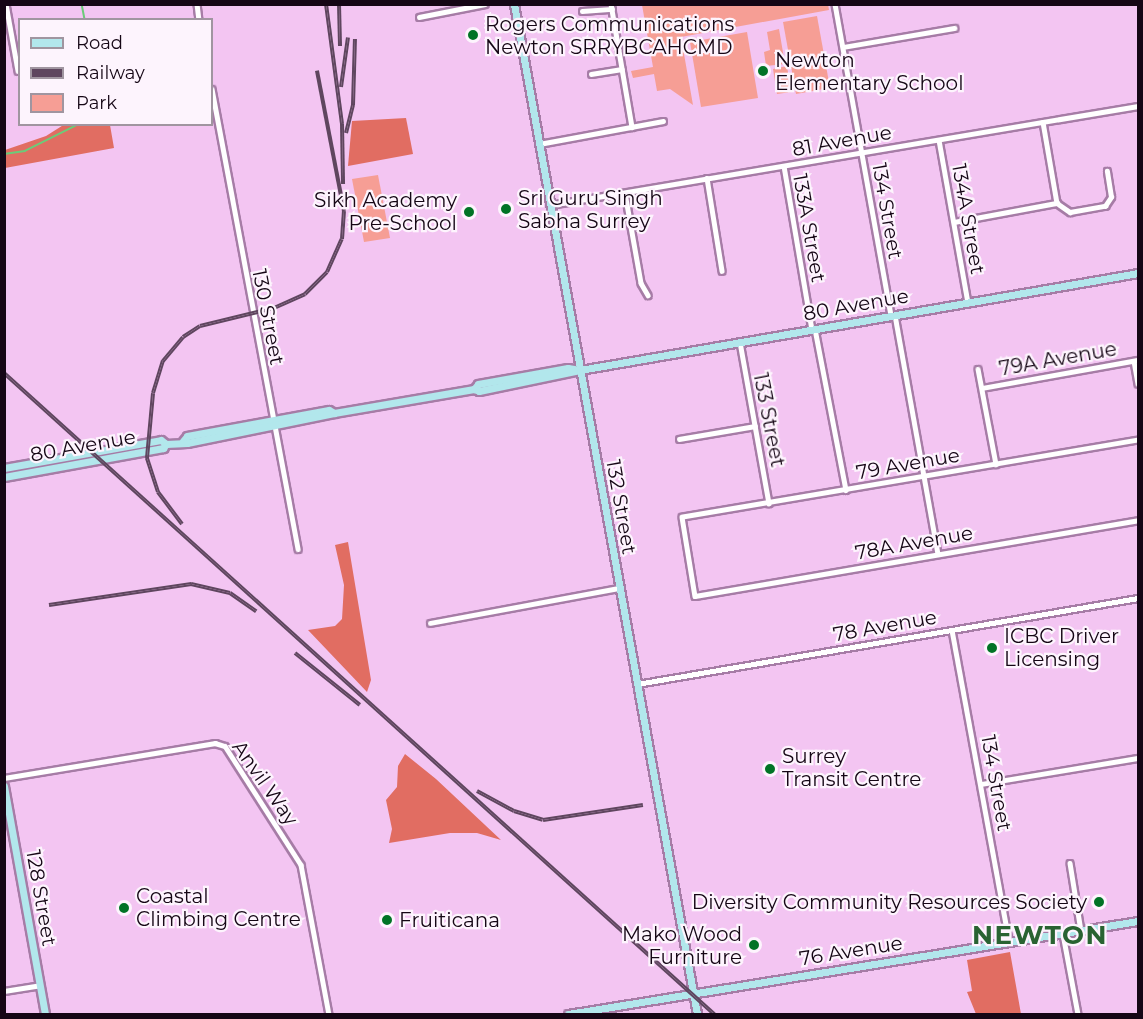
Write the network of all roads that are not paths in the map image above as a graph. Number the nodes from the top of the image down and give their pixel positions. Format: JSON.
{"nodes":[{"id":1,"x":6,"y":4,"type":"edge"},
{"id":2,"x":485,"y":4,"type":"edge"},
{"id":3,"x":514,"y":4,"type":"edge"},
{"id":4,"x":835,"y":4,"type":"edge"},
{"id":5,"x":611,"y":7,"type":"edge"},
{"id":6,"x":582,"y":11,"type":"dead end"},
{"id":7,"x":419,"y":17,"type":"dead end"},
{"id":8,"x":954,"y":28,"type":"dead end"},
{"id":9,"x":843,"y":47,"type":"junction"},
{"id":10,"x":622,"y":69,"type":"junction"},
{"id":11,"x":18,"y":70,"type":"edge"},
{"id":12,"x":591,"y":74,"type":"dead end"},
{"id":13,"x":213,"y":94,"type":"edge"},
{"id":14,"x":1138,"y":106,"type":"edge"},
{"id":15,"x":663,"y":121,"type":"dead end"},
{"id":16,"x":1043,"y":122,"type":"junction"},
{"id":17,"x":632,"y":127,"type":"junction"},
{"id":18,"x":939,"y":140,"type":"junction"},
{"id":19,"x":539,"y":144,"type":"junction"},
{"id":20,"x":862,"y":153,"type":"junction"},
{"id":21,"x":784,"y":166,"type":"junction"},
{"id":22,"x":1107,"y":171,"type":"dead end"},
{"id":23,"x":706,"y":178,"type":"junction"},
{"id":24,"x":625,"y":193,"type":"junction"},
{"id":25,"x":1057,"y":203,"type":"junction"},
{"id":26,"x":550,"y":205,"type":"junction"},
{"id":27,"x":954,"y":222,"type":"junction"},
{"id":28,"x":722,"y":270,"type":"dead end"},
{"id":29,"x":1138,"y":273,"type":"edge"},
{"id":30,"x":648,"y":295,"type":"dead end"},
{"id":31,"x":968,"y":303,"type":"junction"},
{"id":32,"x":893,"y":316,"type":"junction"},
{"id":33,"x":813,"y":329,"type":"junction"},
{"id":34,"x":740,"y":342,"type":"junction"},
{"id":35,"x":1136,"y":360,"type":"edge"},
{"id":36,"x":978,"y":369,"type":"dead end"},
{"id":37,"x":580,"y":370,"type":"junction"},
{"id":38,"x":1138,"y":384,"type":"edge"},
{"id":39,"x":982,"y":388,"type":"junction"},
{"id":40,"x":273,"y":424,"type":"junction"},
{"id":41,"x":755,"y":426,"type":"junction"},
{"id":42,"x":679,"y":439,"type":"dead end"},
{"id":43,"x":1138,"y":440,"type":"edge"},
{"id":44,"x":166,"y":444,"type":"junction"},
{"id":45,"x":52,"y":460,"type":"junction"},
{"id":46,"x":996,"y":464,"type":"junction"},
{"id":47,"x":4,"y":468,"type":"edge"},
{"id":48,"x":36,"y":471,"type":"junction"},
{"id":49,"x":4,"y":477,"type":"edge"},
{"id":50,"x":925,"y":477,"type":"junction"},
{"id":51,"x":846,"y":490,"type":"junction"},
{"id":52,"x":770,"y":503,"type":"junction"},
{"id":53,"x":1138,"y":520,"type":"edge"},
{"id":54,"x":298,"y":549,"type":"dead end"},
{"id":55,"x":938,"y":553,"type":"junction"},
{"id":56,"x":619,"y":588,"type":"junction"},
{"id":57,"x":695,"y":596,"type":"joint"},
{"id":58,"x":1138,"y":598,"type":"edge"},
{"id":59,"x":430,"y":623,"type":"dead end"},
{"id":60,"x":952,"y":630,"type":"junction"},
{"id":61,"x":636,"y":684,"type":"junction"},
{"id":62,"x":1138,"y":758,"type":"edge"},
{"id":63,"x":4,"y":778,"type":"edge"},
{"id":64,"x":981,"y":784,"type":"junction"},
{"id":65,"x":4,"y":786,"type":"edge"},
{"id":66,"x":1070,"y":863,"type":"dead end"},
{"id":67,"x":1138,"y":921,"type":"edge"},
{"id":68,"x":1081,"y":931,"type":"junction"},
{"id":69,"x":1063,"y":934,"type":"junction"},
{"id":70,"x":1009,"y":942,"type":"junction"},
{"id":71,"x":40,"y":985,"type":"junction"},
{"id":72,"x":4,"y":991,"type":"edge"},
{"id":73,"x":693,"y":994,"type":"junction"},
{"id":74,"x":45,"y":1014,"type":"edge"},
{"id":75,"x":329,"y":1014,"type":"edge"},
{"id":76,"x":568,"y":1014,"type":"edge"},
{"id":77,"x":697,"y":1014,"type":"edge"},
{"id":78,"x":1078,"y":1014,"type":"edge"}],
"edges":[{"from":1,"to":11,"type":"street"},
{"from":2,"to":7,"type":"street"},
{"from":3,"to":19,"type":"main road","name":"132 Street"},
{"from":4,"to":9,"type":"street","name":"134 Street"},
{"from":5,"to":6,"type":"street"},
{"from":5,"to":10,"type":"street"},
{"from":8,"to":9,"type":"street"},
{"from":9,"to":20,"type":"street","name":"134 Street"},
{"from":10,"to":12,"type":"street"},
{"from":10,"to":17,"type":"street"},
{"from":13,"to":40,"type":"street","name":"130 Street"},
{"from":14,"to":16,"type":"street","name":"81 Avenue"},
{"from":15,"to":17,"type":"street"},
{"from":16,"to":18,"type":"street","name":"81 Avenue"},
{"from":16,"to":25,"type":"street"},
{"from":17,"to":19,"type":"street"},
{"from":18,"to":20,"type":"street","name":"81 Avenue"},
{"from":18,"to":27,"type":"street","name":"134A Street"},
{"from":19,"to":26,"type":"main road","name":"132 Street"},
{"from":20,"to":21,"type":"street","name":"81 Avenue"},
{"from":20,"to":32,"type":"street","name":"134 Street"},
{"from":21,"to":23,"type":"street","name":"81 Avenue"},
{"from":21,"to":33,"type":"street","name":"133A Street"},
{"from":22,"to":25,"type":"street"},
{"from":23,"to":24,"type":"street","name":"81 Avenue"},
{"from":23,"to":28,"type":"street"},
{"from":24,"to":26,"type":"street","name":"81 Avenue"},
{"from":24,"to":30,"type":"street"},
{"from":25,"to":27,"type":"street"},
{"from":26,"to":37,"type":"main road","name":"132 Street"},
{"from":27,"to":31,"type":"street","name":"134A Street"},
{"from":29,"to":31,"type":"main road","name":"80 Avenue"},
{"from":31,"to":32,"type":"main road","name":"80 Avenue"},
{"from":32,"to":33,"type":"main road","name":"80 Avenue"},
{"from":32,"to":50,"type":"street","name":"134 Street"},
{"from":33,"to":34,"type":"main road","name":"80 Avenue"},
{"from":33,"to":51,"type":"street","name":"133A Street"},
{"from":34,"to":37,"type":"main road","name":"80 Avenue"},
{"from":34,"to":41,"type":"street","name":"133 Street"},
{"from":35,"to":38,"type":"street"},
{"from":35,"to":39,"type":"street","name":"79A Avenue"},
{"from":36,"to":39,"type":"street"},
{"from":37,"to":40,"type":"main road","name":"80 Avenue"},
{"from":37,"to":56,"type":"main road","name":"132 Street"},
{"from":39,"to":46,"type":"street"},
{"from":40,"to":44,"type":"main road","name":"80 Avenue"},
{"from":40,"to":54,"type":"street","name":"130 Street"},
{"from":41,"to":42,"type":"street"},
{"from":41,"to":52,"type":"street","name":"133 Street"},
{"from":43,"to":46,"type":"street","name":"79 Avenue"},
{"from":44,"to":45,"type":"main road","name":"80 Avenue"},
{"from":44,"to":48,"type":"main road","name":"80 Avenue"},
{"from":45,"to":47,"type":"main road","name":"80 Avenue"},
{"from":45,"to":48,"type":"main road"},
{"from":46,"to":50,"type":"street","name":"79 Avenue"},
{"from":48,"to":49,"type":"main road","name":"80 Avenue"},
{"from":50,"to":51,"type":"street","name":"79 Avenue"},
{"from":50,"to":55,"type":"street","name":"134 Street"},
{"from":51,"to":52,"type":"street","name":"79 Avenue"},
{"from":52,"to":57,"type":"street","name":"79 Avenue"},
{"from":53,"to":55,"type":"street","name":"78A Avenue"},
{"from":55,"to":57,"type":"street","name":"78A Avenue"},
{"from":56,"to":59,"type":"street"},
{"from":56,"to":61,"type":"main road","name":"132 Street"},
{"from":58,"to":60,"type":"street","name":"78 Avenue"},
{"from":60,"to":61,"type":"street","name":"78 Avenue"},
{"from":60,"to":64,"type":"street","name":"134 Street"},
{"from":61,"to":73,"type":"main road","name":"132 Street"},
{"from":62,"to":64,"type":"street"},
{"from":63,"to":75,"type":"street","name":"Anvil Way"},
{"from":64,"to":70,"type":"street","name":"134 Street"},
{"from":65,"to":71,"type":"main road","name":"128 Street"},
{"from":66,"to":68,"type":"street"},
{"from":67,"to":68,"type":"main road","name":"76 Avenue"},
{"from":68,"to":69,"type":"main road","name":"76 Avenue"},
{"from":69,"to":70,"type":"main road","name":"76 Avenue"},
{"from":69,"to":78,"type":"street"},
{"from":70,"to":73,"type":"main road","name":"76 Avenue"},
{"from":71,"to":72,"type":"street"},
{"from":71,"to":74,"type":"main road","name":"128 Street"},
{"from":73,"to":76,"type":"main road","name":"76 Avenue"},
{"from":73,"to":77,"type":"main road","name":"132 Street"}]}
